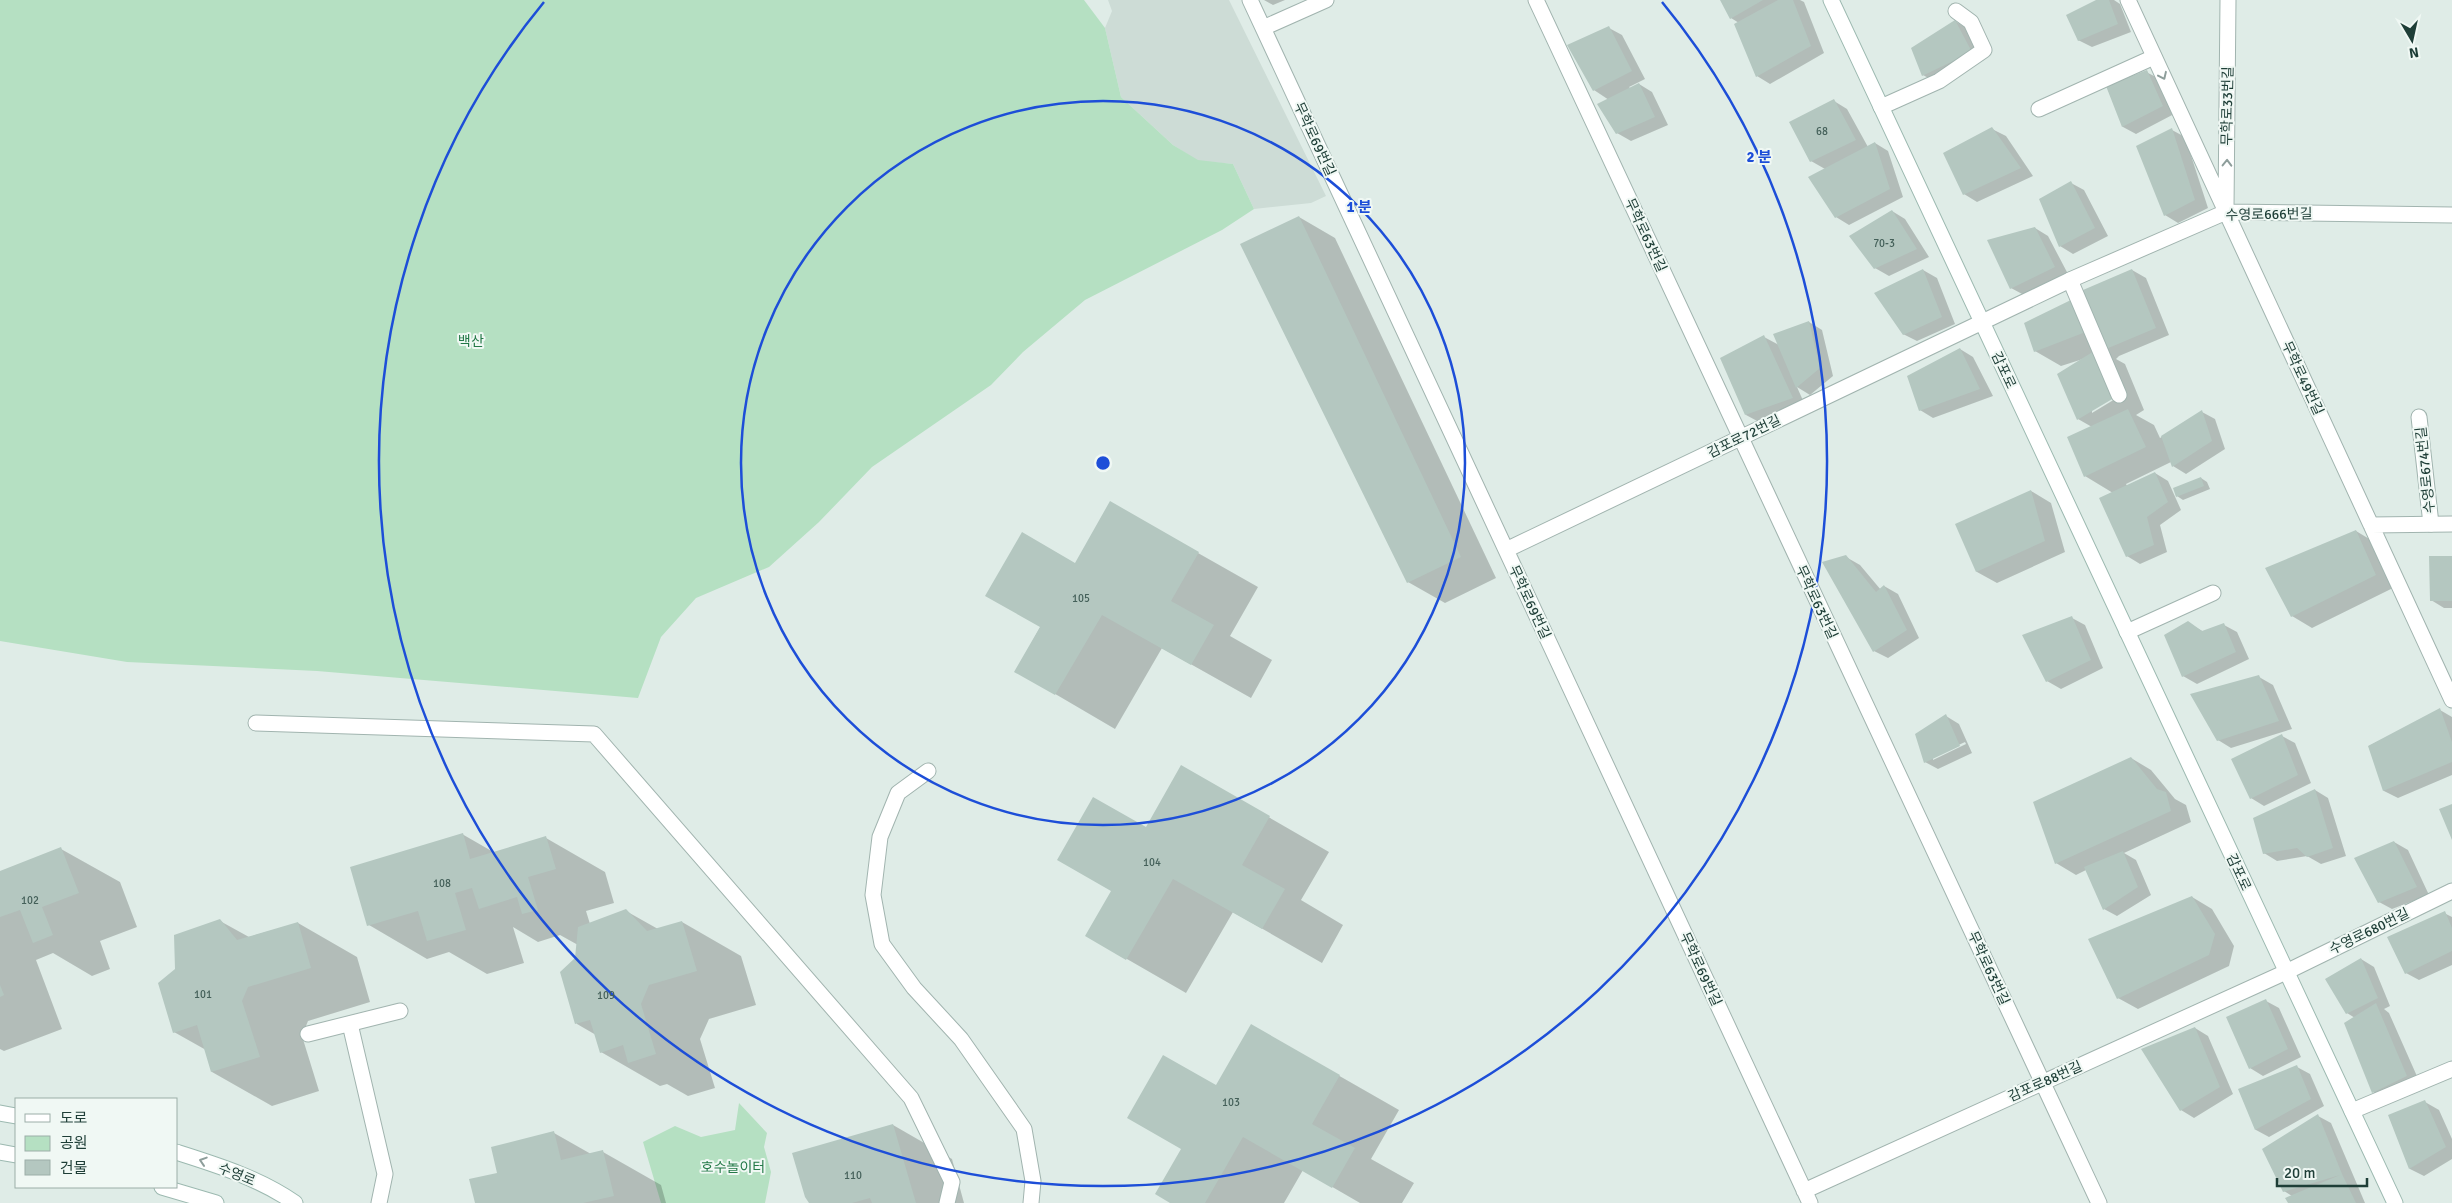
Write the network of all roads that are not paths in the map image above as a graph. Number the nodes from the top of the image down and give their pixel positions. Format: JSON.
{"nodes":[{"id":1,"x":1250,"y":0,"type":"edge"},
{"id":2,"x":1326,"y":0,"type":"edge"},
{"id":3,"x":1536,"y":0,"type":"edge"},
{"id":4,"x":1831,"y":0,"type":"edge"},
{"id":5,"x":2128,"y":0,"type":"edge"},
{"id":6,"x":2228,"y":0,"type":"edge"},
{"id":7,"x":1956,"y":10,"type":"dead end"},
{"id":8,"x":1263,"y":28,"type":"junction"},
{"id":9,"x":2154,"y":57,"type":"junction"},
{"id":10,"x":1881,"y":107,"type":"junction"},
{"id":11,"x":2040,"y":109,"type":"dead end"},
{"id":12,"x":2226,"y":212,"type":"junction"},
{"id":13,"x":2452,"y":215,"type":"edge"},
{"id":14,"x":2070,"y":280,"type":"junction"},
{"id":15,"x":1982,"y":322,"type":"junction"},
{"id":16,"x":2119,"y":395,"type":"dead end"},
{"id":17,"x":2419,"y":417,"type":"dead end"},
{"id":18,"x":1741,"y":438,"type":"junction"},
{"id":19,"x":2431,"y":524,"type":"junction"},
{"id":20,"x":2452,"y":524,"type":"edge"},
{"id":21,"x":2371,"y":525,"type":"junction"},
{"id":22,"x":1506,"y":550,"type":"junction"},
{"id":23,"x":2213,"y":593,"type":"dead end"},
{"id":24,"x":2128,"y":632,"type":"junction"},
{"id":25,"x":2452,"y":700,"type":"edge"},
{"id":26,"x":256,"y":723,"type":"dead end"},
{"id":27,"x":928,"y":771,"type":"dead end"},
{"id":28,"x":2452,"y":891,"type":"edge"},
{"id":29,"x":2286,"y":972,"type":"junction"},
{"id":30,"x":400,"y":1011,"type":"dead end"},
{"id":31,"x":350,"y":1024,"type":"junction"},
{"id":32,"x":308,"y":1034,"type":"dead end"},
{"id":33,"x":2452,"y":1069,"type":"edge"},
{"id":34,"x":2043,"y":1082,"type":"junction"},
{"id":35,"x":2352,"y":1111,"type":"junction"},
{"id":36,"x":0,"y":1113,"type":"edge"},
{"id":37,"x":15,"y":1116,"type":"edge"},
{"id":38,"x":0,"y":1152,"type":"edge"},
{"id":39,"x":178,"y":1153,"type":"edge"},
{"id":40,"x":15,"y":1155,"type":"edge"},
{"id":41,"x":165,"y":1188,"type":"edge"},
{"id":42,"x":1807,"y":1197,"type":"edge"},
{"id":43,"x":216,"y":1203,"type":"edge"},
{"id":44,"x":295,"y":1203,"type":"edge"},
{"id":45,"x":379,"y":1203,"type":"edge"},
{"id":46,"x":947,"y":1203,"type":"edge"},
{"id":47,"x":1031,"y":1203,"type":"edge"},
{"id":48,"x":2099,"y":1203,"type":"edge"},
{"id":49,"x":2395,"y":1203,"type":"edge"}],
"edges":[{"from":1,"to":8,"type":"street","name":"무학로69번길"},
{"from":2,"to":8,"type":"street"},
{"from":3,"to":18,"type":"street","name":"무학로63번길"},
{"from":4,"to":10,"type":"street","name":"감포로"},
{"from":5,"to":9,"type":"street","name":"무학로49번길"},
{"from":12,"to":6,"type":"street","name":"무학로33번길","one_way":true},
{"from":7,"to":10,"type":"street"},
{"from":8,"to":22,"type":"street","name":"무학로69번길"},
{"from":9,"to":11,"type":"street"},
{"from":9,"to":12,"type":"street","name":"무학로49번길","one_way":true},
{"from":10,"to":15,"type":"street","name":"감포로"},
{"from":12,"to":13,"type":"street","name":"수영로666번길"},
{"from":12,"to":14,"type":"street","name":"수영로666번길"},
{"from":12,"to":21,"type":"street","name":"무학로49번길"},
{"from":14,"to":15,"type":"street","name":"수영로666번길"},
{"from":14,"to":16,"type":"street"},
{"from":15,"to":18,"type":"street","name":"감포로72번길"},
{"from":15,"to":24,"type":"street","name":"감포로"},
{"from":17,"to":19,"type":"street","name":"수영로674번길"},
{"from":18,"to":22,"type":"street","name":"감포로72번길"},
{"from":18,"to":34,"type":"street","name":"무학로63번길"},
{"from":19,"to":20,"type":"street","name":"수영로674번길"},
{"from":19,"to":21,"type":"street","name":"수영로674번길"},
{"from":21,"to":25,"type":"street","name":"무학로49번길"},
{"from":22,"to":42,"type":"street","name":"무학로69번길"},
{"from":23,"to":24,"type":"street"},
{"from":24,"to":29,"type":"street","name":"감포로"},
{"from":26,"to":46,"type":"street"},
{"from":27,"to":47,"type":"street"},
{"from":28,"to":29,"type":"street","name":"수영로680번길"},
{"from":29,"to":34,"type":"street","name":"감포로88번길"},
{"from":29,"to":35,"type":"street","name":"감포로"},
{"from":30,"to":31,"type":"street"},
{"from":31,"to":32,"type":"street"},
{"from":31,"to":45,"type":"street"},
{"from":33,"to":35,"type":"street"},
{"from":34,"to":42,"type":"street","name":"감포로88번길"},
{"from":34,"to":48,"type":"street","name":"무학로63번길"},
{"from":35,"to":49,"type":"street","name":"감포로"},
{"from":36,"to":37,"type":"street"},
{"from":38,"to":40,"type":"street"},
{"from":44,"to":39,"type":"street","name":"수영로","one_way":true},
{"from":41,"to":43,"type":"street"}]}
